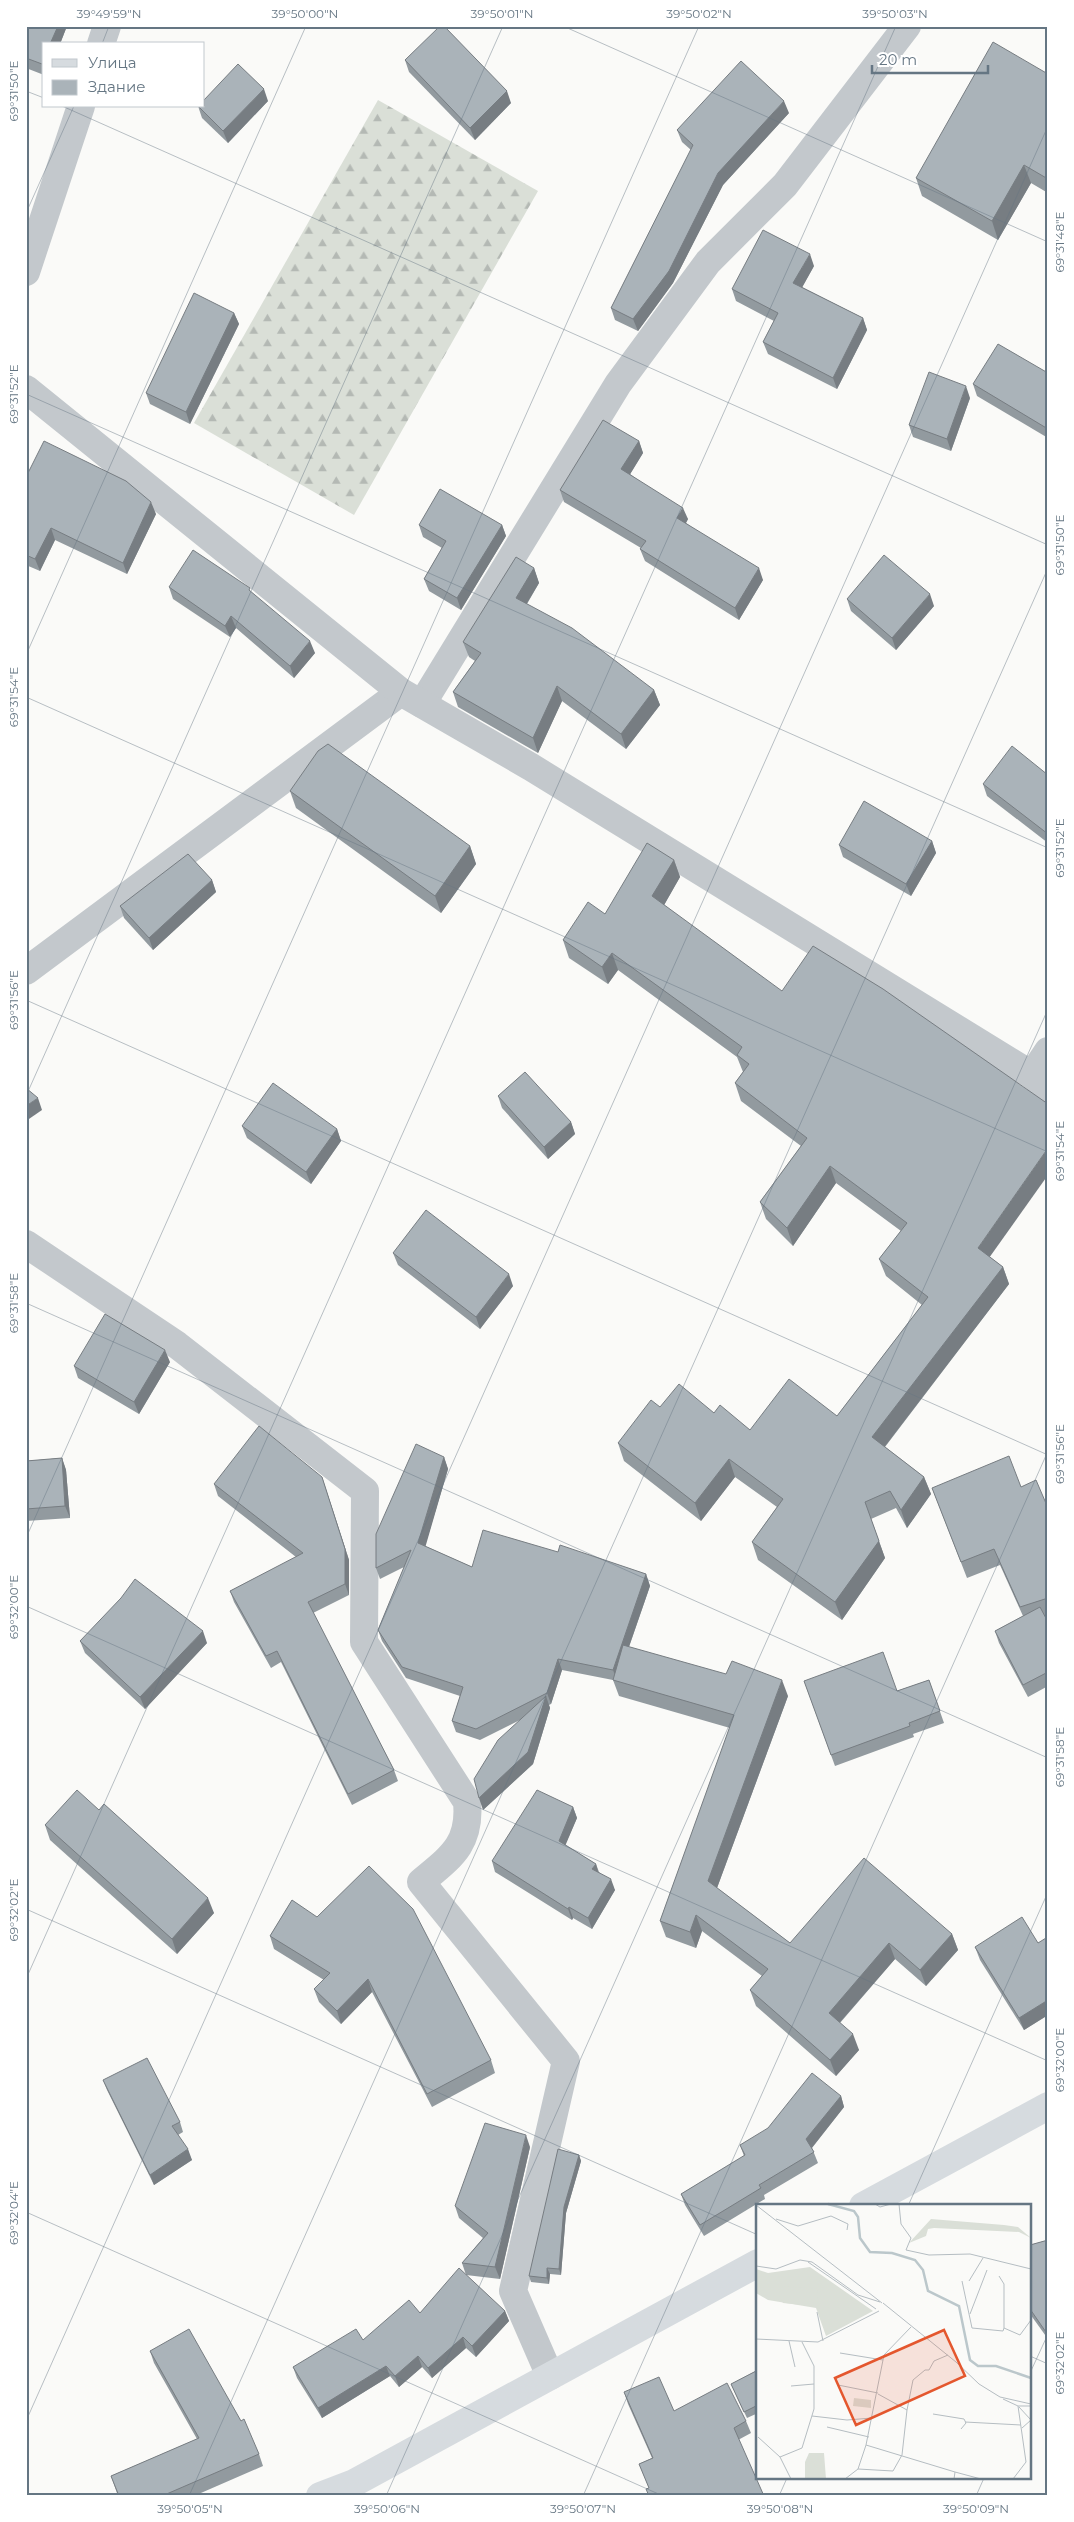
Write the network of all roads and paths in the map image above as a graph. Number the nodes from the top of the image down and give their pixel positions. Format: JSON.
{"nodes":[{"id":1,"x":107,"y":26,"type":"edge"},
{"id":2,"x":907,"y":26,"type":"edge"},
{"id":3,"x":102,"y":42,"type":"edge"},
{"id":4,"x":80,"y":108,"type":"edge"},
{"id":5,"x":26,"y":272,"type":"edge"},
{"id":6,"x":26,"y":389,"type":"edge"},
{"id":7,"x":412,"y":698,"type":"junction"},
{"id":8,"x":26,"y":972,"type":"edge"},
{"id":9,"x":1048,"y":1051,"type":"edge"},
{"id":10,"x":1040,"y":1082,"type":"edge"},
{"id":11,"x":26,"y":1244,"type":"edge"},
{"id":12,"x":1048,"y":2106,"type":"edge"},
{"id":13,"x":867,"y":2204,"type":"edge"},
{"id":14,"x":756,"y":2264,"type":"edge"},
{"id":15,"x":550,"y":2376,"type":"junction"},
{"id":16,"x":320,"y":2496,"type":"edge"}],
"edges":[{"from":1,"to":3,"type":"street"},
{"from":2,"to":7,"type":"street"},
{"from":4,"to":5,"type":"street"},
{"from":6,"to":7,"type":"street"},
{"from":7,"to":8,"type":"street"},
{"from":7,"to":10,"type":"street"},
{"from":9,"to":10,"type":"street"},
{"from":11,"to":15,"type":"street"},
{"from":12,"to":13,"type":"main road"},
{"from":14,"to":15,"type":"main road"},
{"from":15,"to":16,"type":"main road"}]}
